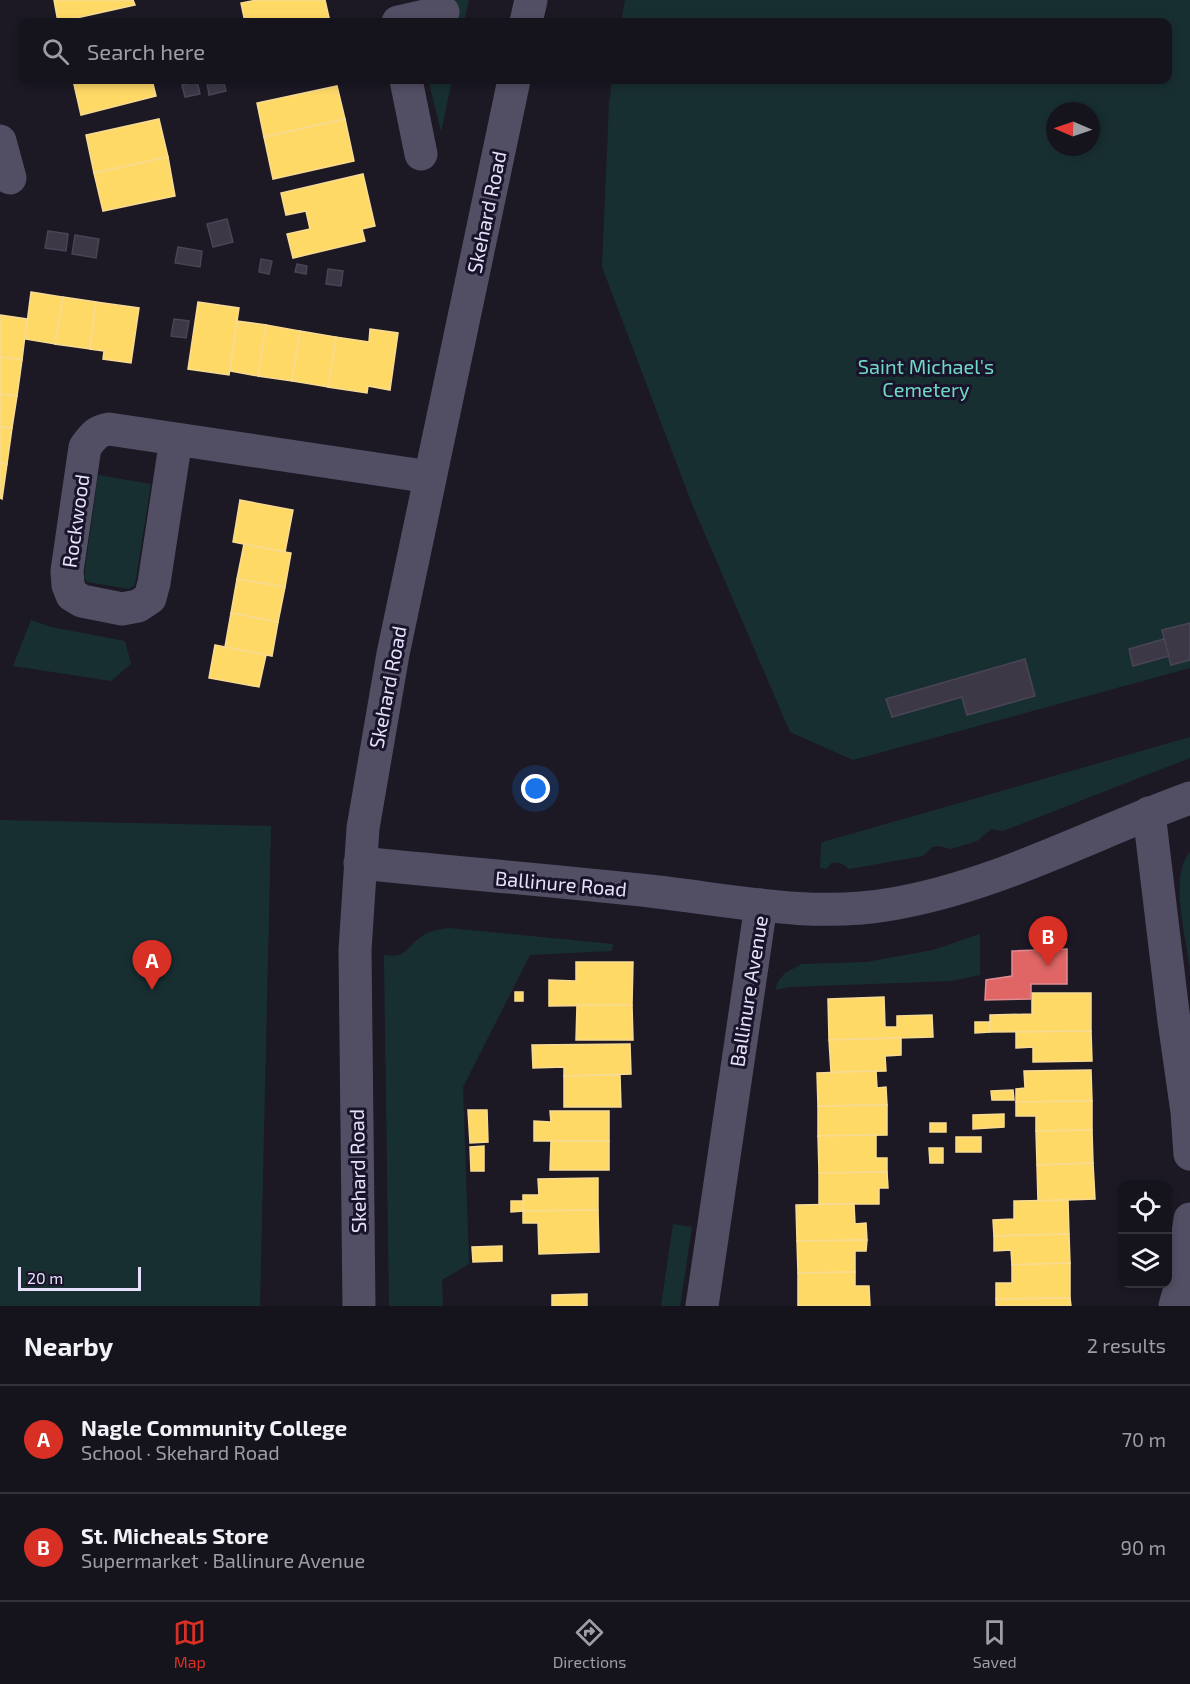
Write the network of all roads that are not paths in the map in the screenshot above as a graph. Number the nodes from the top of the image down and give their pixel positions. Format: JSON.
{"nodes":[{"id":1,"x":389,"y":0,"type":"edge"},
{"id":2,"x":531,"y":0,"type":"edge"},
{"id":3,"x":443,"y":12,"type":"dead end"},
{"id":4,"x":395,"y":18,"type":"edge"},
{"id":5,"x":415,"y":18,"type":"edge"},
{"id":6,"x":527,"y":18,"type":"edge"},
{"id":7,"x":407,"y":84,"type":"edge"},
{"id":8,"x":513,"y":84,"type":"edge"},
{"id":9,"x":0,"y":141,"type":"edge"},
{"id":10,"x":421,"y":154,"type":"dead end"},
{"id":11,"x":10,"y":178,"type":"dead end"},
{"id":12,"x":176,"y":439,"type":"junction"},
{"id":13,"x":430,"y":477,"type":"junction"},
{"id":14,"x":1190,"y":798,"type":"edge"},
{"id":15,"x":1149,"y":813,"type":"junction"},
{"id":16,"x":360,"y":863,"type":"junction"},
{"id":17,"x":761,"y":905,"type":"junction"},
{"id":18,"x":1190,"y":1154,"type":"edge"},
{"id":19,"x":1190,"y":1219,"type":"edge"},
{"id":20,"x":359,"y":1306,"type":"edge"},
{"id":21,"x":702,"y":1306,"type":"edge"},
{"id":22,"x":1175,"y":1306,"type":"edge"}],
"edges":[{"from":1,"to":4,"type":"street"},
{"from":2,"to":6,"type":"street"},
{"from":3,"to":5,"type":"street"},
{"from":7,"to":10,"type":"street"},
{"from":8,"to":13,"type":"street","name":"Skehard Road"},
{"from":9,"to":11,"type":"street"},
{"from":12,"to":12,"type":"street","name":"Rockwood"},
{"from":12,"to":13,"type":"street","name":"Rockwood"},
{"from":13,"to":16,"type":"street","name":"Skehard Road"},
{"from":14,"to":15,"type":"street","name":"Ballinure Avenue"},
{"from":15,"to":17,"type":"street","name":"Ballinure Avenue"},
{"from":15,"to":18,"type":"street"},
{"from":16,"to":17,"type":"street","name":"Ballinure Road"},
{"from":16,"to":20,"type":"street","name":"Skehard Road"},
{"from":17,"to":21,"type":"street","name":"Ballinure Avenue"},
{"from":19,"to":22,"type":"street"}]}
